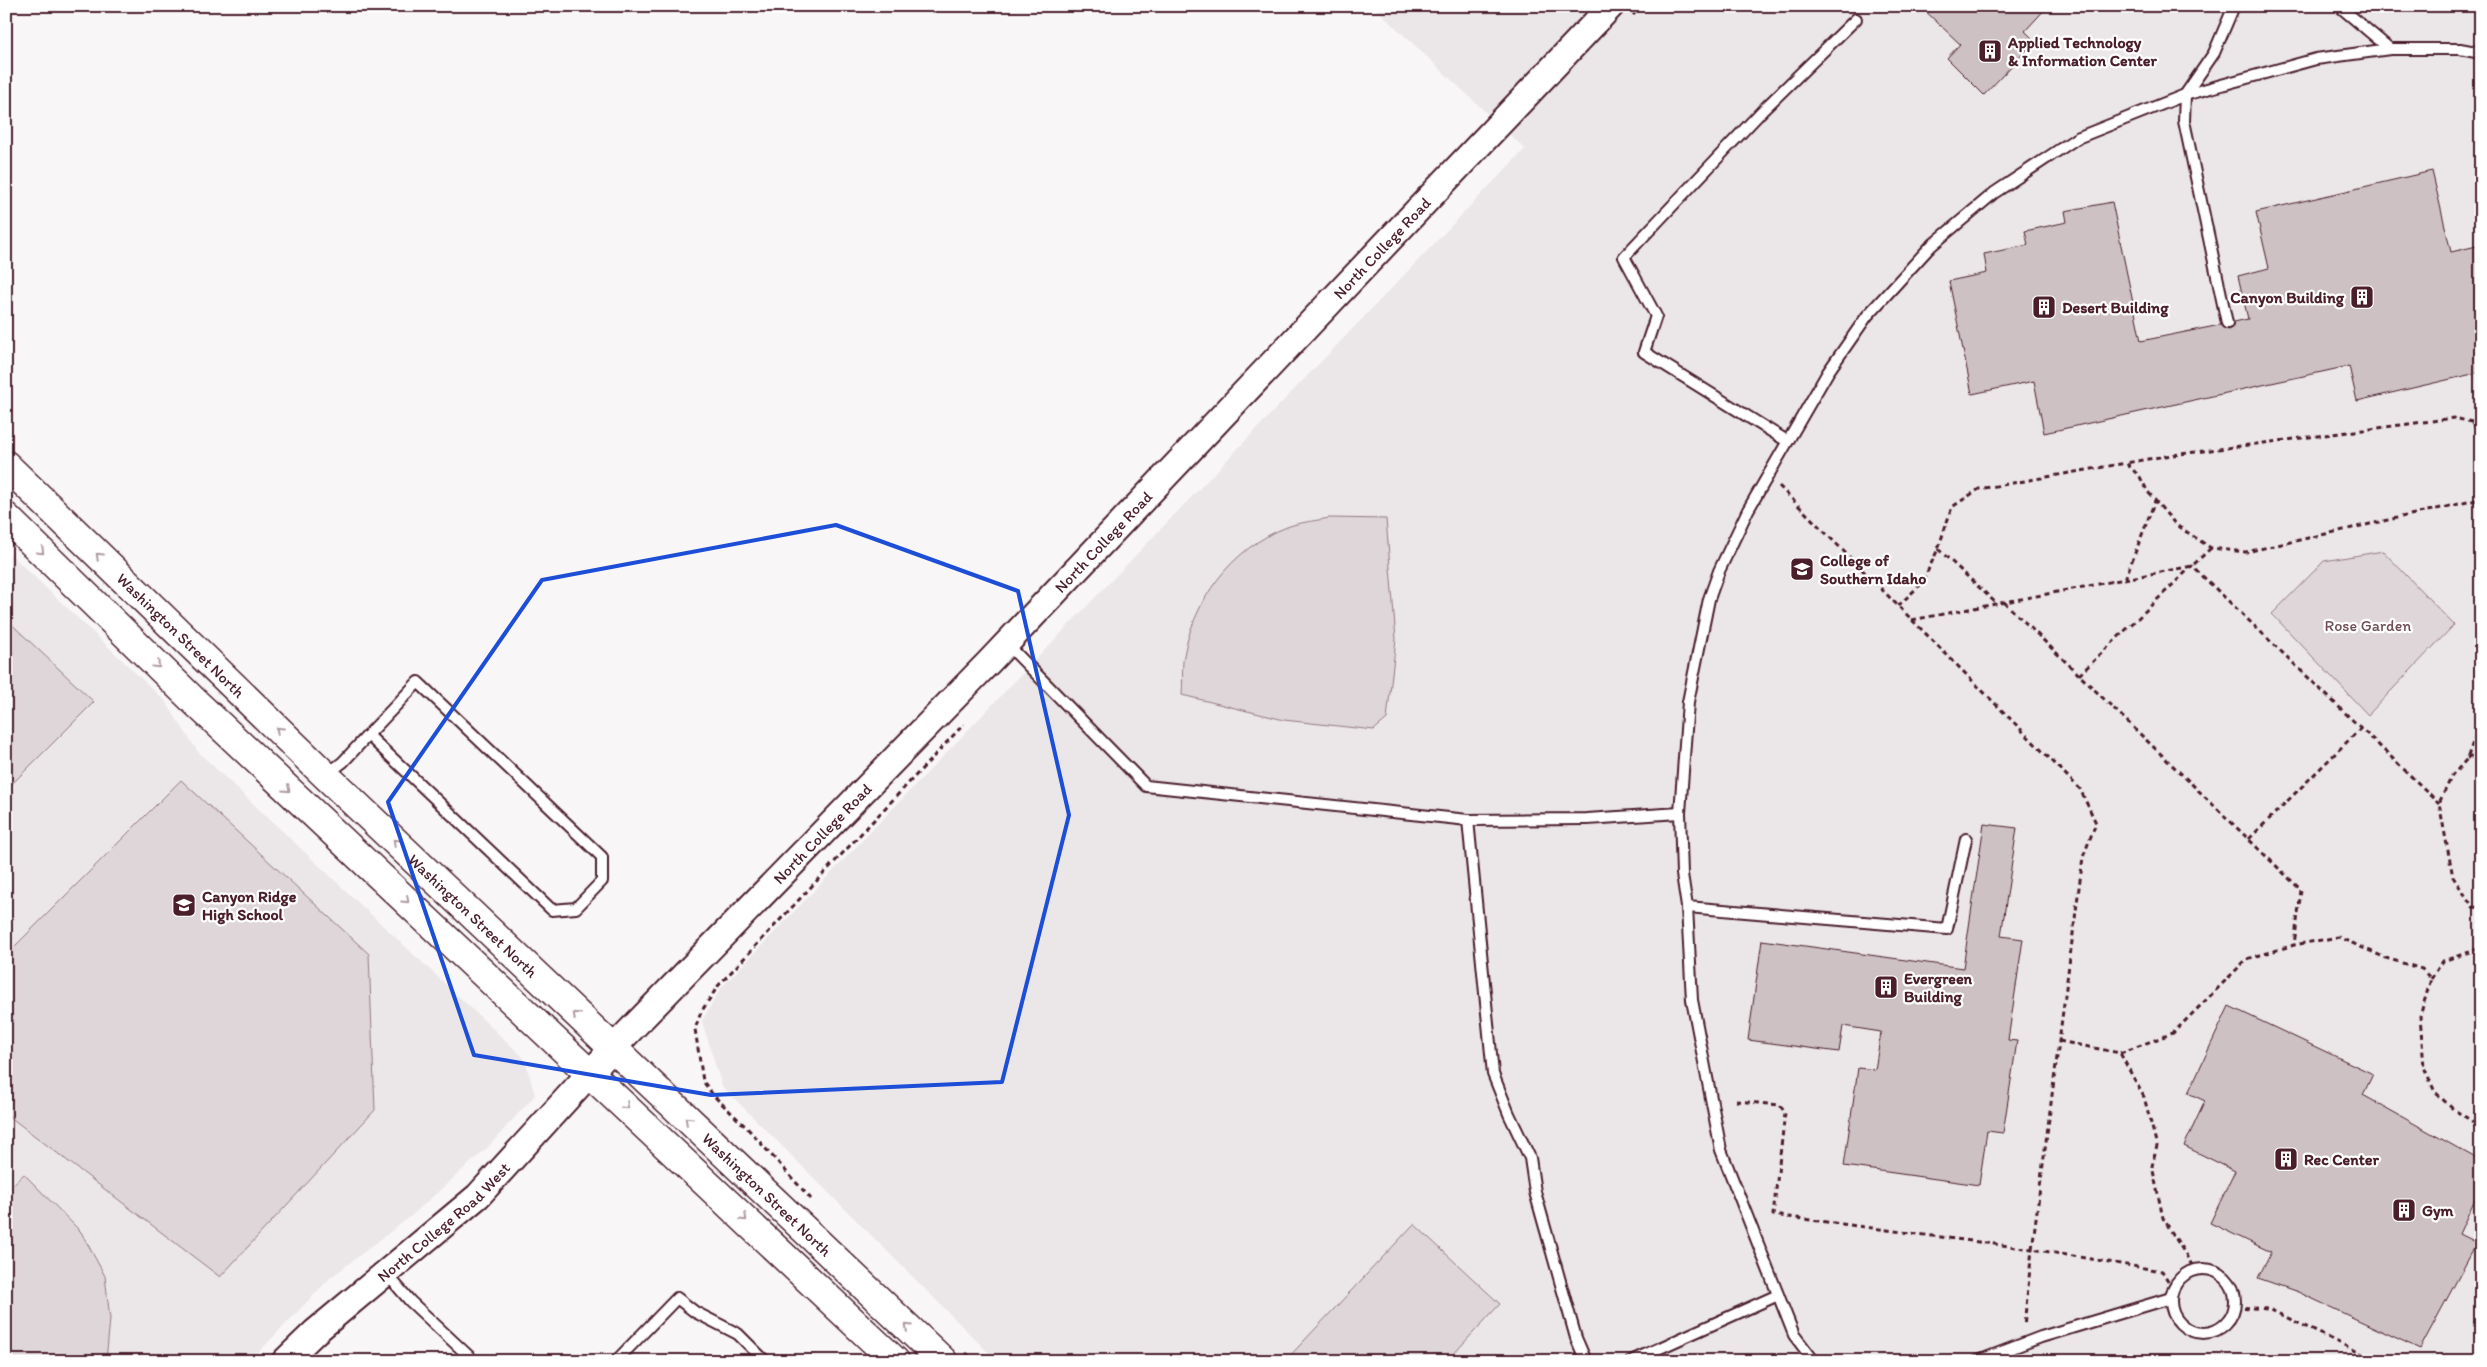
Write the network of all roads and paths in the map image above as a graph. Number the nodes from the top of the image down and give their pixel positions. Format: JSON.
{"nodes":[{"id":1,"x":1611,"y":6,"type":"edge"},
{"id":2,"x":2234,"y":6,"type":"edge"},
{"id":3,"x":2339,"y":6,"type":"edge"},
{"id":4,"x":1856,"y":19,"type":"dead end"},
{"id":5,"x":2390,"y":49,"type":"junction"},
{"id":6,"x":2481,"y":54,"type":"edge"},
{"id":7,"x":2184,"y":95,"type":"junction"},
{"id":8,"x":2228,"y":323,"type":"dead end"},
{"id":9,"x":2474,"y":423,"type":"junction"},
{"id":10,"x":2481,"y":424,"type":"edge"},
{"id":11,"x":1787,"y":440,"type":"junction"},
{"id":12,"x":2481,"y":460,"type":"edge"},
{"id":13,"x":2126,"y":463,"type":"junction"},
{"id":14,"x":6,"y":465,"type":"edge"},
{"id":15,"x":1768,"y":475,"type":"junction"},
{"id":16,"x":2481,"y":499,"type":"edge"},
{"id":17,"x":2155,"y":500,"type":"junction"},
{"id":18,"x":6,"y":517,"type":"edge"},
{"id":19,"x":2211,"y":548,"type":"junction"},
{"id":20,"x":1938,"y":549,"type":"junction"},
{"id":21,"x":2192,"y":566,"type":"junction"},
{"id":22,"x":2125,"y":579,"type":"junction"},
{"id":23,"x":2004,"y":602,"type":"junction"},
{"id":24,"x":1997,"y":604,"type":"junction"},
{"id":25,"x":1898,"y":606,"type":"junction"},
{"id":26,"x":1912,"y":620,"type":"junction"},
{"id":27,"x":1007,"y":644,"type":"junction"},
{"id":28,"x":2481,"y":663,"type":"edge"},
{"id":29,"x":2079,"y":676,"type":"junction"},
{"id":30,"x":970,"y":717,"type":"dead end"},
{"id":31,"x":2361,"y":728,"type":"junction"},
{"id":32,"x":368,"y":735,"type":"junction"},
{"id":33,"x":2481,"y":754,"type":"edge"},
{"id":34,"x":2467,"y":759,"type":"junction"},
{"id":35,"x":325,"y":775,"type":"junction"},
{"id":36,"x":2439,"y":803,"type":"junction"},
{"id":37,"x":1680,"y":813,"type":"junction"},
{"id":38,"x":1468,"y":820,"type":"junction"},
{"id":39,"x":1966,"y":839,"type":"dead end"},
{"id":40,"x":2249,"y":839,"type":"junction"},
{"id":41,"x":1687,"y":907,"type":"junction"},
{"id":42,"x":2481,"y":908,"type":"edge"},
{"id":43,"x":2294,"y":945,"type":"junction"},
{"id":44,"x":2481,"y":948,"type":"edge"},
{"id":45,"x":2431,"y":979,"type":"junction"},
{"id":46,"x":2059,"y":1041,"type":"junction"},
{"id":47,"x":612,"y":1049,"type":"junction"},
{"id":48,"x":2120,"y":1053,"type":"junction"},
{"id":49,"x":590,"y":1072,"type":"junction"},
{"id":50,"x":703,"y":1081,"type":"dead end"},
{"id":51,"x":1736,"y":1101,"type":"dead end"},
{"id":52,"x":2481,"y":1127,"type":"edge"},
{"id":53,"x":2032,"y":1249,"type":"junction"},
{"id":54,"x":2195,"y":1270,"type":"junction"},
{"id":55,"x":386,"y":1272,"type":"junction"},
{"id":56,"x":2172,"y":1293,"type":"junction"},
{"id":57,"x":1778,"y":1295,"type":"junction"},
{"id":58,"x":2235,"y":1306,"type":"junction"},
{"id":59,"x":2022,"y":1344,"type":"junction"},
{"id":60,"x":285,"y":1361,"type":"edge"},
{"id":61,"x":474,"y":1361,"type":"edge"},
{"id":62,"x":616,"y":1361,"type":"edge"},
{"id":63,"x":765,"y":1361,"type":"edge"},
{"id":64,"x":894,"y":1361,"type":"edge"},
{"id":65,"x":943,"y":1361,"type":"edge"},
{"id":66,"x":1586,"y":1361,"type":"edge"},
{"id":67,"x":1631,"y":1361,"type":"edge"},
{"id":68,"x":1814,"y":1361,"type":"edge"},
{"id":69,"x":1978,"y":1361,"type":"edge"},
{"id":70,"x":2377,"y":1361,"type":"edge"}],
"edges":[{"from":1,"to":27,"type":"street","name":"North College Road"},
{"from":2,"to":7,"type":"lane"},
{"from":3,"to":5,"type":"lane"},
{"from":4,"to":11,"type":"lane"},
{"from":5,"to":6,"type":"lane"},
{"from":5,"to":7,"type":"lane"},
{"from":7,"to":8,"type":"lane"},
{"from":7,"to":11,"type":"lane"},
{"from":9,"to":10,"type":"path"},
{"from":9,"to":12,"type":"path"},
{"from":9,"to":13,"type":"path"},
{"from":11,"to":15,"type":"lane"},
{"from":13,"to":17,"type":"path"},
{"from":13,"to":20,"type":"path"},
{"from":35,"to":14,"type":"main road","name":"Washington Street North","one_way":true},
{"from":15,"to":25,"type":"path"},
{"from":15,"to":37,"type":"lane"},
{"from":16,"to":19,"type":"path"},
{"from":17,"to":19,"type":"path"},
{"from":17,"to":22,"type":"path"},
{"from":18,"to":49,"type":"main road","name":"Washington Street North","one_way":true},
{"from":19,"to":21,"type":"path"},
{"from":20,"to":24,"type":"path"},
{"from":20,"to":25,"type":"path"},
{"from":21,"to":22,"type":"path"},
{"from":21,"to":29,"type":"path"},
{"from":21,"to":31,"type":"path"},
{"from":22,"to":23,"type":"path"},
{"from":23,"to":24,"type":"path"},
{"from":23,"to":29,"type":"path"},
{"from":24,"to":26,"type":"path"},
{"from":25,"to":26,"type":"path"},
{"from":26,"to":46,"type":"path"},
{"from":27,"to":38,"type":"lane"},
{"from":27,"to":47,"type":"street","name":"North College Road"},
{"from":28,"to":34,"type":"path"},
{"from":29,"to":40,"type":"path"},
{"from":30,"to":50,"type":"path"},
{"from":31,"to":36,"type":"path"},
{"from":31,"to":40,"type":"path"},
{"from":32,"to":32,"type":"lane"},
{"from":32,"to":35,"type":"lane"},
{"from":33,"to":34,"type":"path"},
{"from":34,"to":36,"type":"path"},
{"from":47,"to":35,"type":"main road","name":"Washington Street North","one_way":true},
{"from":36,"to":42,"type":"path"},
{"from":37,"to":38,"type":"lane"},
{"from":37,"to":41,"type":"lane"},
{"from":38,"to":66,"type":"lane"},
{"from":39,"to":41,"type":"lane"},
{"from":40,"to":43,"type":"path"},
{"from":41,"to":57,"type":"lane"},
{"from":43,"to":45,"type":"path"},
{"from":43,"to":48,"type":"path"},
{"from":44,"to":45,"type":"path"},
{"from":45,"to":52,"type":"path"},
{"from":46,"to":48,"type":"path"},
{"from":46,"to":53,"type":"path"},
{"from":47,"to":49,"type":"street","name":"North College Road"},
{"from":65,"to":47,"type":"main road","name":"Washington Street North","one_way":true},
{"from":48,"to":54,"type":"path"},
{"from":49,"to":55,"type":"street","name":"North College Road West"},
{"from":49,"to":64,"type":"main road","name":"Washington Street North","one_way":true},
{"from":51,"to":53,"type":"path"},
{"from":53,"to":56,"type":"path"},
{"from":53,"to":59,"type":"path"},
{"from":54,"to":56,"type":"lane"},
{"from":54,"to":58,"type":"lane"},
{"from":55,"to":60,"type":"street","name":"North College Road West"},
{"from":55,"to":61,"type":"lane"},
{"from":56,"to":58,"type":"lane"},
{"from":56,"to":59,"type":"lane"},
{"from":57,"to":67,"type":"lane"},
{"from":57,"to":68,"type":"lane"},
{"from":58,"to":70,"type":"path"},
{"from":59,"to":69,"type":"lane"},
{"from":62,"to":63,"type":"lane"}]}
